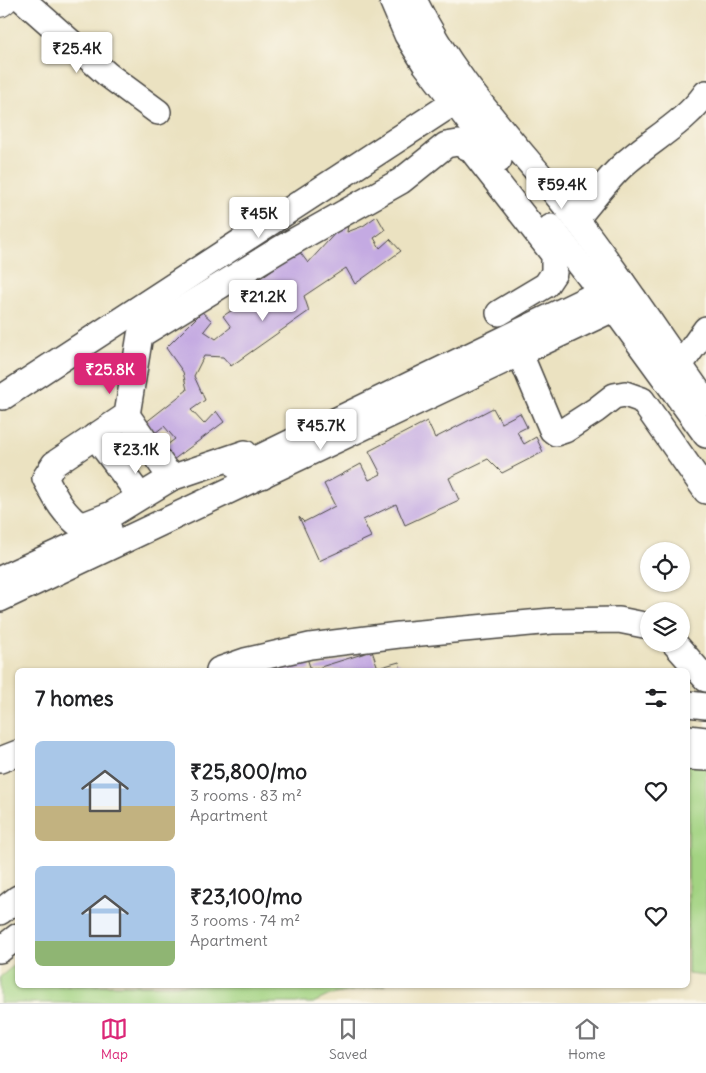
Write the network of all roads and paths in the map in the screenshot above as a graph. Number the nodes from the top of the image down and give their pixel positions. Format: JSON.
{"nodes":[{"id":1,"x":4,"y":0,"type":"edge"},
{"id":2,"x":23,"y":0,"type":"edge"},
{"id":3,"x":0,"y":3,"type":"edge"},
{"id":4,"x":406,"y":8,"type":"edge"},
{"id":5,"x":706,"y":93,"type":"edge"},
{"id":6,"x":462,"y":98,"type":"junction"},
{"id":7,"x":158,"y":112,"type":"dead end"},
{"id":8,"x":576,"y":219,"type":"junction"},
{"id":9,"x":618,"y":296,"type":"junction"},
{"id":10,"x":706,"y":330,"type":"edge"},
{"id":11,"x":510,"y":331,"type":"junction"},
{"id":12,"x":680,"y":365,"type":"junction"},
{"id":13,"x":3,"y":397,"type":"dead end"},
{"id":14,"x":706,"y":402,"type":"edge"},
{"id":15,"x":127,"y":415,"type":"junction"},
{"id":16,"x":96,"y":436,"type":"junction"},
{"id":17,"x":706,"y":436,"type":"edge"},
{"id":18,"x":257,"y":469,"type":"junction"},
{"id":19,"x":171,"y":478,"type":"junction"},
{"id":20,"x":706,"y":491,"type":"edge"},
{"id":21,"x":140,"y":496,"type":"junction"},
{"id":22,"x":0,"y":579,"type":"edge"},
{"id":23,"x":0,"y":599,"type":"edge"},
{"id":24,"x":640,"y":624,"type":"edge"},
{"id":25,"x":682,"y":652,"type":"edge"},
{"id":26,"x":225,"y":668,"type":"edge"},
{"id":27,"x":706,"y":679,"type":"edge"},
{"id":28,"x":690,"y":704,"type":"edge"},
{"id":29,"x":706,"y":706,"type":"edge"},
{"id":30,"x":690,"y":721,"type":"edge"},
{"id":31,"x":706,"y":722,"type":"edge"},
{"id":32,"x":690,"y":738,"type":"edge"},
{"id":33,"x":706,"y":740,"type":"edge"},
{"id":34,"x":15,"y":754,"type":"edge"},
{"id":35,"x":690,"y":757,"type":"edge"},
{"id":36,"x":706,"y":758,"type":"edge"},
{"id":37,"x":0,"y":760,"type":"edge"},
{"id":38,"x":15,"y":900,"type":"edge"},
{"id":39,"x":0,"y":912,"type":"edge"},
{"id":40,"x":15,"y":938,"type":"edge"},
{"id":41,"x":0,"y":950,"type":"edge"}],
"edges":[{"from":1,"to":3,"type":"main road"},
{"from":2,"to":7,"type":"street"},
{"from":4,"to":6,"type":"street"},
{"from":5,"to":8,"type":"street"},
{"from":6,"to":8,"type":"street"},
{"from":6,"to":9,"type":"street"},
{"from":6,"to":13,"type":"street"},
{"from":8,"to":9,"type":"street"},
{"from":9,"to":11,"type":"street"},
{"from":9,"to":12,"type":"street"},
{"from":9,"to":17,"type":"street"},
{"from":10,"to":12,"type":"street"},
{"from":11,"to":15,"type":"street"},
{"from":11,"to":18,"type":"street"},
{"from":11,"to":20,"type":"street"},
{"from":12,"to":14,"type":"street"},
{"from":15,"to":16,"type":"street"},
{"from":15,"to":19,"type":"street"},
{"from":16,"to":21,"type":"street"},
{"from":16,"to":21,"type":"street"},
{"from":18,"to":19,"type":"street"},
{"from":18,"to":22,"type":"street"},
{"from":18,"to":23,"type":"street"},
{"from":19,"to":21,"type":"street"},
{"from":24,"to":26,"type":"street"},
{"from":25,"to":27,"type":"street"},
{"from":28,"to":29,"type":"street"},
{"from":30,"to":31,"type":"street"},
{"from":32,"to":33,"type":"street"},
{"from":34,"to":37,"type":"street"},
{"from":35,"to":36,"type":"street"},
{"from":38,"to":39,"type":"street"},
{"from":40,"to":41,"type":"street"}]}
